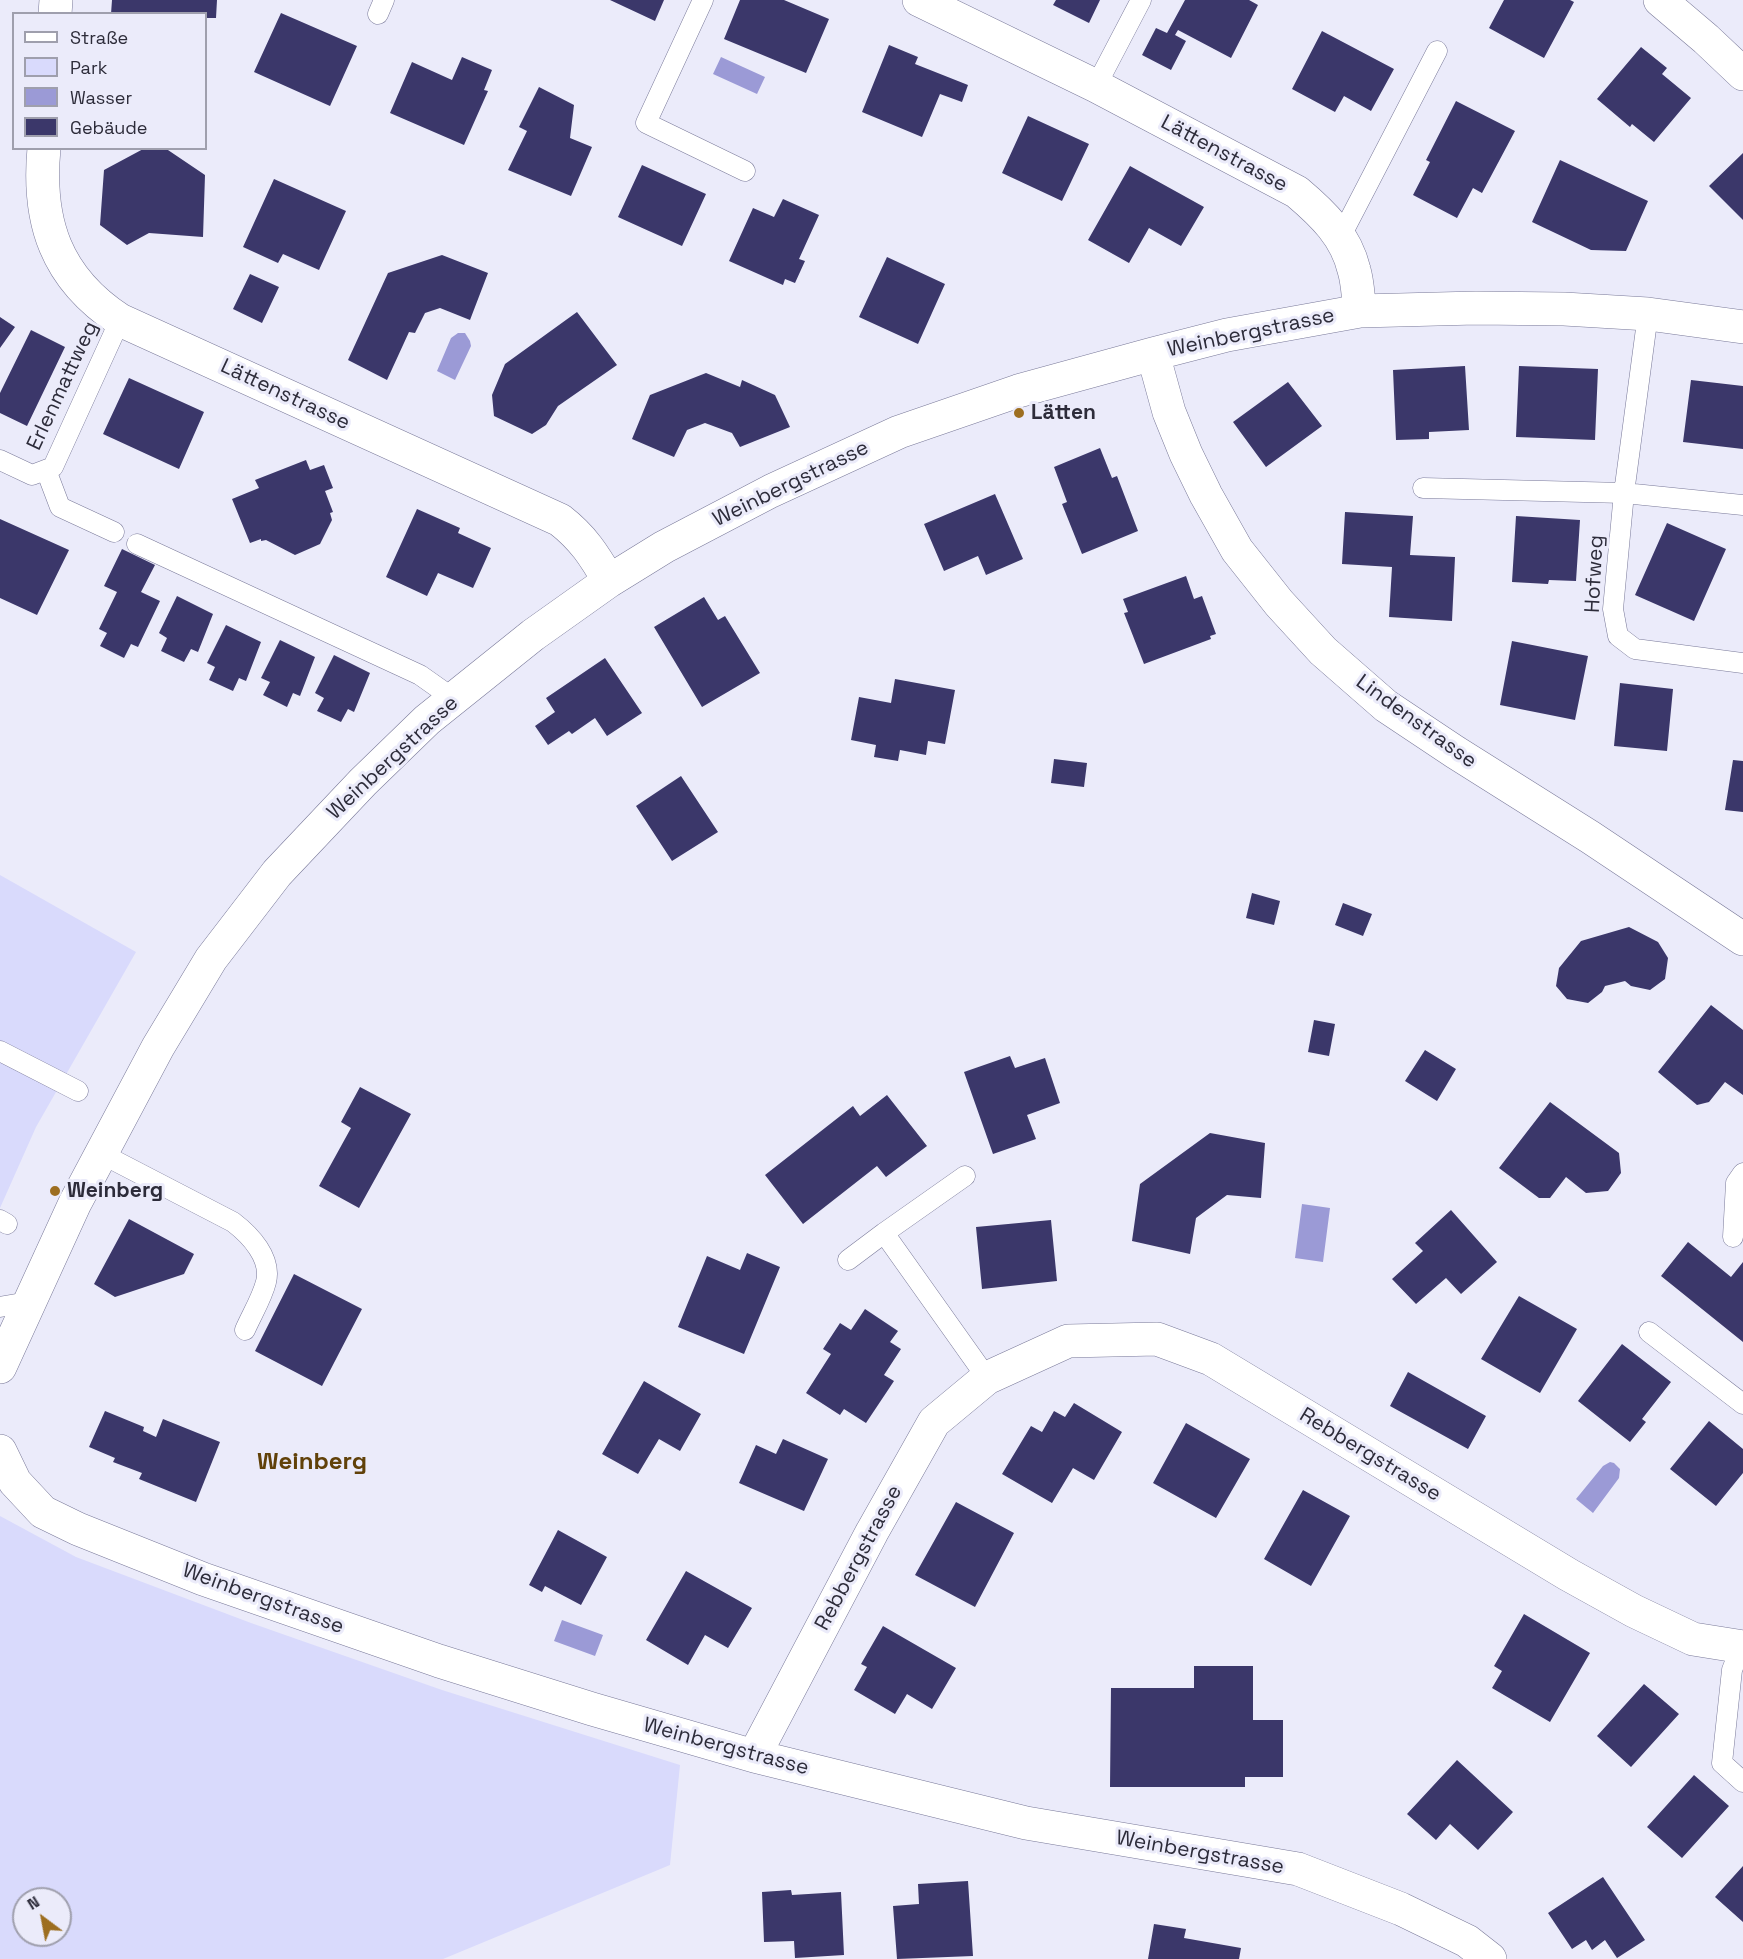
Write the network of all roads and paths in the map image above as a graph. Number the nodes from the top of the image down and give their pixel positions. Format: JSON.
{"nodes":[{"id":1,"x":703,"y":0,"type":"edge"},
{"id":2,"x":919,"y":0,"type":"edge"},
{"id":3,"x":1141,"y":0,"type":"edge"},
{"id":4,"x":1660,"y":0,"type":"edge"},
{"id":5,"x":1437,"y":51,"type":"dead end"},
{"id":6,"x":1743,"y":74,"type":"edge"},
{"id":7,"x":1096,"y":86,"type":"junction"},
{"id":8,"x":44,"y":150,"type":"edge"},
{"id":9,"x":745,"y":171,"type":"dead end"},
{"id":10,"x":1341,"y":236,"type":"junction"},
{"id":11,"x":1360,"y":311,"type":"junction"},
{"id":12,"x":1648,"y":314,"type":"junction"},
{"id":13,"x":120,"y":320,"type":"junction"},
{"id":14,"x":1743,"y":327,"type":"edge"},
{"id":15,"x":1153,"y":354,"type":"junction"},
{"id":16,"x":0,"y":460,"type":"edge"},
{"id":17,"x":46,"y":470,"type":"junction"},
{"id":18,"x":1423,"y":488,"type":"dead end"},
{"id":19,"x":1624,"y":493,"type":"junction"},
{"id":20,"x":1743,"y":505,"type":"edge"},
{"id":21,"x":114,"y":532,"type":"dead end"},
{"id":22,"x":136,"y":544,"type":"dead end"},
{"id":23,"x":609,"y":581,"type":"junction"},
{"id":24,"x":1743,"y":663,"type":"edge"},
{"id":25,"x":454,"y":699,"type":"junction"},
{"id":26,"x":1743,"y":939,"type":"edge"},
{"id":27,"x":0,"y":1051,"type":"edge"},
{"id":28,"x":78,"y":1090,"type":"dead end"},
{"id":29,"x":100,"y":1154,"type":"junction"},
{"id":30,"x":1743,"y":1173,"type":"edge"},
{"id":31,"x":964,"y":1176,"type":"dead end"},
{"id":32,"x":884,"y":1233,"type":"junction"},
{"id":33,"x":1733,"y":1237,"type":"dead end"},
{"id":34,"x":848,"y":1260,"type":"dead end"},
{"id":35,"x":14,"y":1305,"type":"edge"},
{"id":36,"x":245,"y":1330,"type":"dead end"},
{"id":37,"x":1648,"y":1332,"type":"dead end"},
{"id":38,"x":0,"y":1367,"type":"edge"},
{"id":39,"x":987,"y":1378,"type":"junction"},
{"id":40,"x":1743,"y":1404,"type":"edge"},
{"id":41,"x":0,"y":1451,"type":"edge"},
{"id":42,"x":1742,"y":1647,"type":"edge"},
{"id":43,"x":754,"y":1756,"type":"junction"},
{"id":44,"x":1743,"y":1782,"type":"edge"},
{"id":45,"x":1490,"y":1959,"type":"edge"}],
"edges":[{"from":1,"to":9,"type":"lane"},
{"from":2,"to":7,"type":"street","name":"Lättenstrasse"},
{"from":3,"to":7,"type":"lane"},
{"from":4,"to":6,"type":"street"},
{"from":5,"to":10,"type":"lane"},
{"from":7,"to":10,"type":"street","name":"Lättenstrasse"},
{"from":8,"to":13,"type":"street","name":"Lättenstrasse"},
{"from":10,"to":11,"type":"street","name":"Lättenstrasse"},
{"from":11,"to":12,"type":"street","name":"Weinbergstrasse"},
{"from":11,"to":15,"type":"street","name":"Weinbergstrasse"},
{"from":12,"to":14,"type":"street","name":"Weinbergstrasse"},
{"from":12,"to":19,"type":"lane","name":"Hofweg"},
{"from":13,"to":17,"type":"lane","name":"Erlenmattweg"},
{"from":13,"to":23,"type":"street","name":"Lättenstrasse"},
{"from":15,"to":23,"type":"street","name":"Weinbergstrasse"},
{"from":15,"to":26,"type":"street","name":"Lindenstrasse"},
{"from":16,"to":17,"type":"lane","name":"Erlenmattweg"},
{"from":17,"to":21,"type":"lane","name":"Erlenmattweg"},
{"from":18,"to":19,"type":"lane"},
{"from":19,"to":20,"type":"lane"},
{"from":19,"to":24,"type":"lane","name":"Hofweg"},
{"from":22,"to":25,"type":"lane"},
{"from":23,"to":25,"type":"street","name":"Weinbergstrasse"},
{"from":25,"to":29,"type":"street","name":"Weinbergstrasse"},
{"from":27,"to":28,"type":"lane"},
{"from":29,"to":35,"type":"street","name":"Weinbergstrasse"},
{"from":29,"to":36,"type":"lane"},
{"from":30,"to":33,"type":"lane"},
{"from":31,"to":32,"type":"lane"},
{"from":32,"to":34,"type":"lane"},
{"from":32,"to":39,"type":"lane"},
{"from":35,"to":38,"type":"street","name":"Weinbergstrasse"},
{"from":37,"to":40,"type":"lane"},
{"from":39,"to":42,"type":"street","name":"Rebbergstrasse"},
{"from":39,"to":43,"type":"street","name":"Rebbergstrasse"},
{"from":41,"to":43,"type":"street","name":"Weinbergstrasse"},
{"from":42,"to":44,"type":"lane"},
{"from":43,"to":45,"type":"street","name":"Weinbergstrasse"}]}
